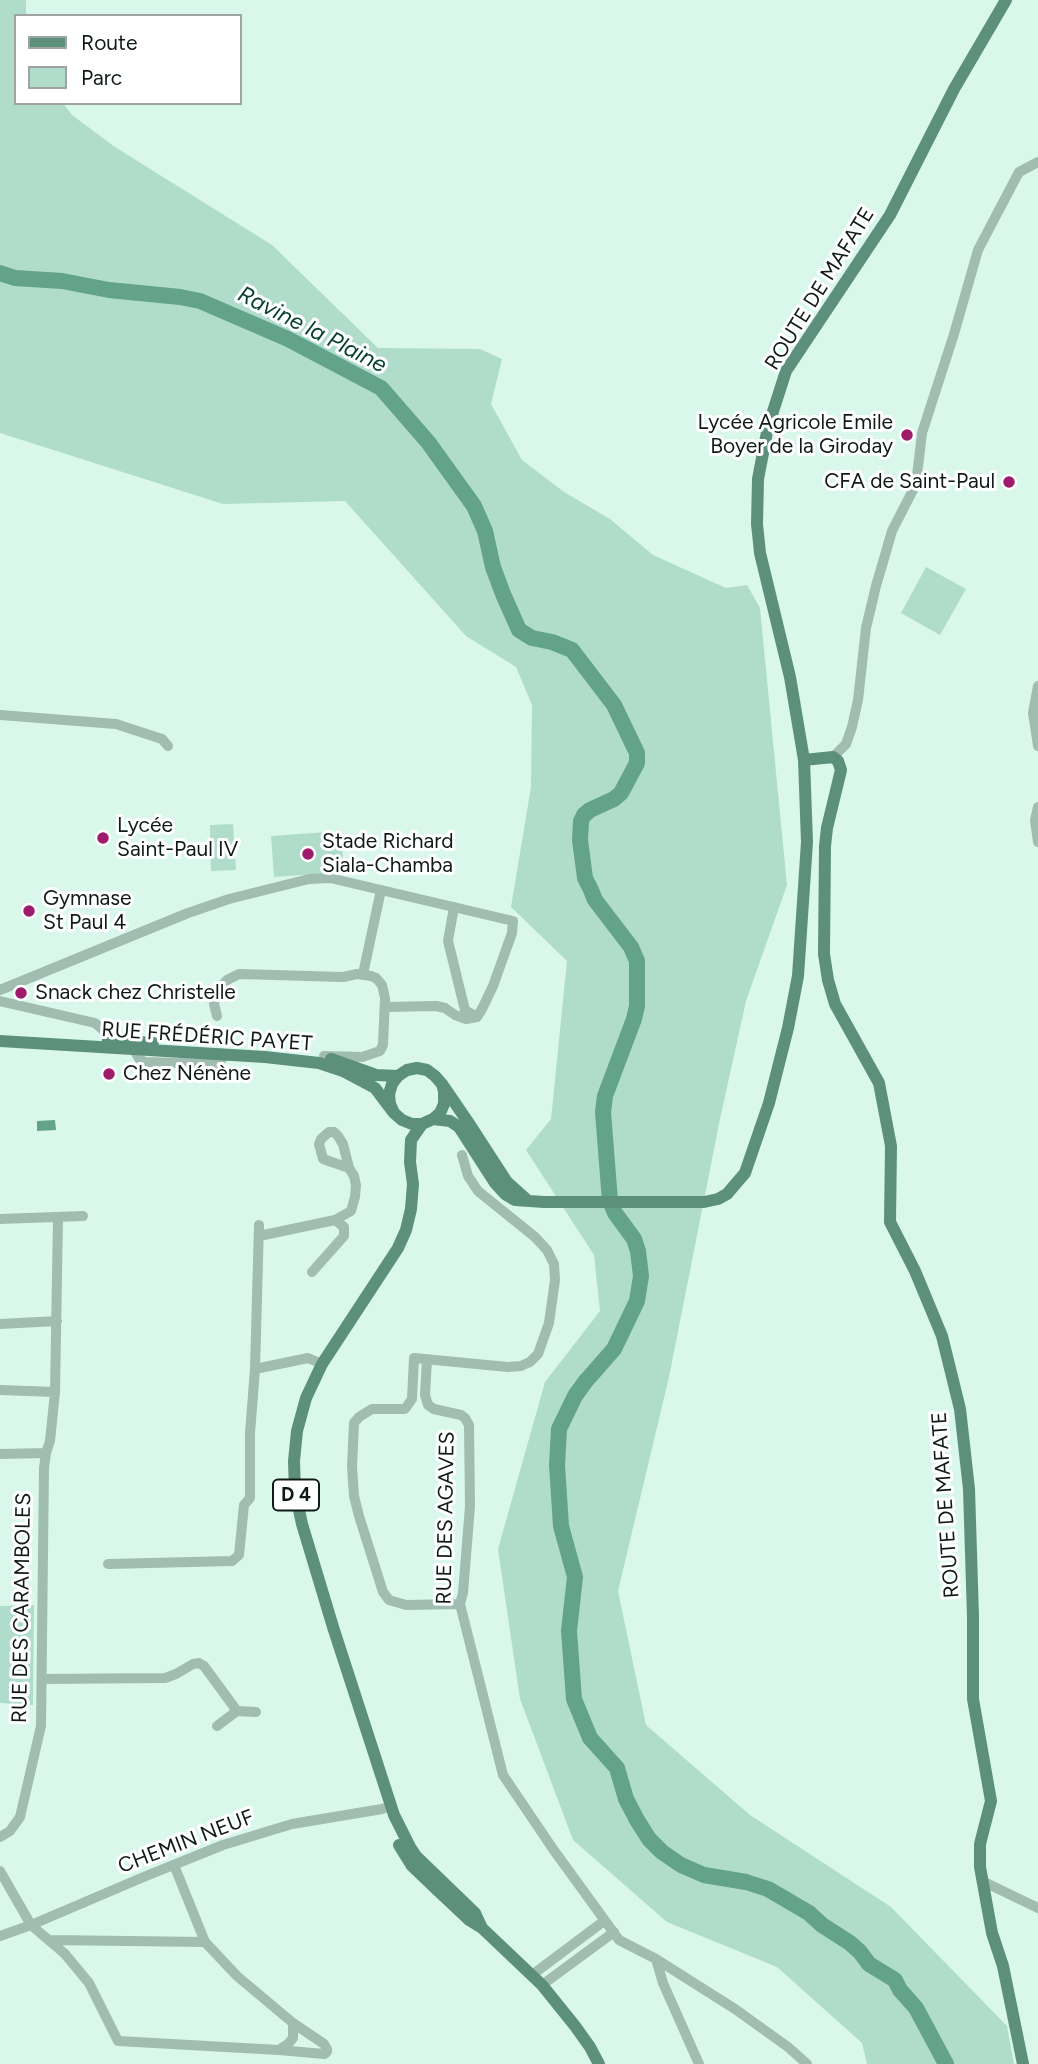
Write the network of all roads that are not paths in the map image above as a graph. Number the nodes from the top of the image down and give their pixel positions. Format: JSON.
{"nodes":[{"id":1,"x":1006,"y":0,"type":"edge"},
{"id":2,"x":1038,"y":162,"type":"edge"},
{"id":3,"x":1038,"y":687,"type":"edge"},
{"id":4,"x":0,"y":715,"type":"edge"},
{"id":5,"x":168,"y":746,"type":"dead end"},
{"id":6,"x":1038,"y":746,"type":"edge"},
{"id":7,"x":832,"y":757,"type":"junction"},
{"id":8,"x":804,"y":760,"type":"junction"},
{"id":9,"x":1038,"y":807,"type":"edge"},
{"id":10,"x":1038,"y":842,"type":"edge"},
{"id":11,"x":381,"y":890,"type":"junction"},
{"id":12,"x":454,"y":907,"type":"junction"},
{"id":13,"x":363,"y":974,"type":"junction"},
{"id":14,"x":0,"y":990,"type":"edge"},
{"id":15,"x":0,"y":1001,"type":"edge"},
{"id":16,"x":385,"y":1007,"type":"junction"},
{"id":17,"x":463,"y":1014,"type":"junction"},
{"id":18,"x":217,"y":1016,"type":"dead end"},
{"id":19,"x":0,"y":1035,"type":"edge"},
{"id":20,"x":0,"y":1041,"type":"edge"},
{"id":21,"x":117,"y":1045,"type":"junction"},
{"id":22,"x":324,"y":1056,"type":"junction"},
{"id":23,"x":398,"y":1076,"type":"junction"},
{"id":24,"x":442,"y":1084,"type":"junction"},
{"id":25,"x":397,"y":1115,"type":"junction"},
{"id":26,"x":427,"y":1121,"type":"junction"},
{"id":27,"x":470,"y":1125,"type":"junction"},
{"id":28,"x":470,"y":1143,"type":"junction"},
{"id":29,"x":410,"y":1162,"type":"junction"},
{"id":30,"x":349,"y":1168,"type":"dead end"},
{"id":31,"x":530,"y":1201,"type":"junction"},
{"id":32,"x":83,"y":1216,"type":"dead end"},
{"id":33,"x":58,"y":1217,"type":"junction"},
{"id":34,"x":0,"y":1219,"type":"edge"},
{"id":35,"x":335,"y":1220,"type":"junction"},
{"id":36,"x":259,"y":1225,"type":"dead end"},
{"id":37,"x":259,"y":1236,"type":"junction"},
{"id":38,"x":312,"y":1272,"type":"dead end"},
{"id":39,"x":57,"y":1321,"type":"junction"},
{"id":40,"x":0,"y":1324,"type":"edge"},
{"id":41,"x":427,"y":1360,"type":"junction"},
{"id":42,"x":322,"y":1364,"type":"junction"},
{"id":43,"x":255,"y":1369,"type":"junction"},
{"id":44,"x":0,"y":1390,"type":"edge"},
{"id":45,"x":55,"y":1392,"type":"junction"},
{"id":46,"x":46,"y":1453,"type":"junction"},
{"id":47,"x":0,"y":1454,"type":"edge"},
{"id":48,"x":108,"y":1564,"type":"dead end"},
{"id":49,"x":460,"y":1604,"type":"junction"},
{"id":50,"x":42,"y":1679,"type":"junction"},
{"id":51,"x":237,"y":1711,"type":"junction"},
{"id":52,"x":256,"y":1712,"type":"dead end"},
{"id":53,"x":217,"y":1726,"type":"dead end"},
{"id":54,"x":388,"y":1807,"type":"junction"},
{"id":55,"x":0,"y":1837,"type":"edge"},
{"id":56,"x":174,"y":1865,"type":"junction"},
{"id":57,"x":0,"y":1871,"type":"edge"},
{"id":58,"x":982,"y":1881,"type":"junction"},
{"id":59,"x":1038,"y":1908,"type":"edge"},
{"id":60,"x":604,"y":1921,"type":"junction"},
{"id":61,"x":31,"y":1925,"type":"junction"},
{"id":62,"x":614,"y":1933,"type":"junction"},
{"id":63,"x":0,"y":1936,"type":"edge"},
{"id":64,"x":49,"y":1940,"type":"junction"},
{"id":65,"x":205,"y":1942,"type":"junction"},
{"id":66,"x":656,"y":1959,"type":"junction"},
{"id":67,"x":532,"y":1975,"type":"junction"},
{"id":68,"x":542,"y":1985,"type":"junction"},
{"id":69,"x":292,"y":2023,"type":"junction"},
{"id":70,"x":279,"y":2050,"type":"junction"},
{"id":71,"x":599,"y":2064,"type":"edge"},
{"id":72,"x":698,"y":2064,"type":"edge"},
{"id":73,"x":807,"y":2064,"type":"edge"},
{"id":74,"x":1023,"y":2064,"type":"edge"}],
"edges":[{"from":1,"to":8,"type":"main road","name":"ROUTE DE MAFATE"},
{"from":2,"to":7,"type":"street"},
{"from":3,"to":6,"type":"street"},
{"from":4,"to":5,"type":"street"},
{"from":7,"to":8,"type":"main road"},
{"from":7,"to":58,"type":"main road","name":"ROUTE DE MAFATE"},
{"from":8,"to":31,"type":"main road","name":"ROUTE DE MAFATE"},
{"from":9,"to":10,"type":"street"},
{"from":11,"to":12,"type":"street"},
{"from":11,"to":13,"type":"street"},
{"from":11,"to":14,"type":"street"},
{"from":12,"to":17,"type":"street"},
{"from":12,"to":17,"type":"street"},
{"from":13,"to":16,"type":"street"},
{"from":13,"to":18,"type":"street"},
{"from":15,"to":21,"type":"street"},
{"from":16,"to":17,"type":"street"},
{"from":16,"to":22,"type":"street"},
{"from":19,"to":21,"type":"main road","name":"RUE FRÉDÉRIC PAYET","number":"D 4"},
{"from":20,"to":21,"type":"main road","name":"RUE FRÉDÉRIC PAYET","number":"D 4"},
{"from":21,"to":22,"type":"main road","name":"RUE FRÉDÉRIC PAYET","number":"D 4"},
{"from":21,"to":25,"type":"main road","name":"RUE FRÉDÉRIC PAYET","number":"D 4"},
{"from":22,"to":23,"type":"main road","name":"RUE FRÉDÉRIC PAYET","number":"D 4"},
{"from":23,"to":24,"type":"main road"},
{"from":23,"to":25,"type":"main road"},
{"from":24,"to":26,"type":"main road"},
{"from":24,"to":27,"type":"main road"},
{"from":25,"to":26,"type":"main road"},
{"from":25,"to":29,"type":"main road","number":"D 4"},
{"from":26,"to":28,"type":"main road","name":"ROUTE DE MAFATE"},
{"from":26,"to":29,"type":"main road","number":"D 4"},
{"from":27,"to":28,"type":"street"},
{"from":27,"to":31,"type":"main road"},
{"from":28,"to":31,"type":"main road","name":"ROUTE DE MAFATE"},
{"from":28,"to":41,"type":"street"},
{"from":29,"to":42,"type":"main road","number":"D 4"},
{"from":30,"to":35,"type":"street"},
{"from":32,"to":33,"type":"street"},
{"from":33,"to":34,"type":"street"},
{"from":33,"to":39,"type":"street","name":"RUE DES CARAMBOLES"},
{"from":35,"to":37,"type":"street"},
{"from":35,"to":38,"type":"street"},
{"from":36,"to":37,"type":"street"},
{"from":37,"to":43,"type":"street"},
{"from":39,"to":40,"type":"street"},
{"from":39,"to":45,"type":"street","name":"RUE DES CARAMBOLES"},
{"from":41,"to":49,"type":"street","name":"RUE DES AGAVES"},
{"from":41,"to":49,"type":"street"},
{"from":42,"to":43,"type":"street"},
{"from":42,"to":54,"type":"main road","number":"D 4"},
{"from":43,"to":48,"type":"street"},
{"from":44,"to":45,"type":"street"},
{"from":45,"to":46,"type":"street","name":"RUE DES CARAMBOLES"},
{"from":46,"to":47,"type":"street"},
{"from":46,"to":50,"type":"street","name":"RUE DES CARAMBOLES"},
{"from":49,"to":60,"type":"street","name":"RUE DES AGAVES"},
{"from":50,"to":51,"type":"street"},
{"from":50,"to":55,"type":"street","name":"RUE DES CARAMBOLES"},
{"from":51,"to":52,"type":"street"},
{"from":51,"to":53,"type":"street"},
{"from":54,"to":56,"type":"street","name":"CHEMIN NEUF"},
{"from":54,"to":67,"type":"main road","number":"D 4"},
{"from":56,"to":61,"type":"street","name":"CHEMIN NEUF"},
{"from":56,"to":65,"type":"street"},
{"from":57,"to":61,"type":"street"},
{"from":58,"to":59,"type":"street"},
{"from":58,"to":74,"type":"main road","name":"ROUTE DE MAFATE"},
{"from":60,"to":62,"type":"street","name":"RUE DES AGAVES"},
{"from":60,"to":67,"type":"street"},
{"from":61,"to":63,"type":"street","name":"CHEMIN NEUF"},
{"from":61,"to":64,"type":"street"},
{"from":62,"to":66,"type":"street","name":"RUE DES AGAVES"},
{"from":62,"to":68,"type":"street"},
{"from":64,"to":65,"type":"street"},
{"from":64,"to":70,"type":"street"},
{"from":65,"to":69,"type":"street"},
{"from":66,"to":72,"type":"street"},
{"from":66,"to":73,"type":"street","name":"RUE DES AGAVES"},
{"from":67,"to":68,"type":"main road","number":"D 4"},
{"from":68,"to":71,"type":"main road","number":"D 4"},
{"from":69,"to":70,"type":"street"},
{"from":69,"to":70,"type":"street"}]}
